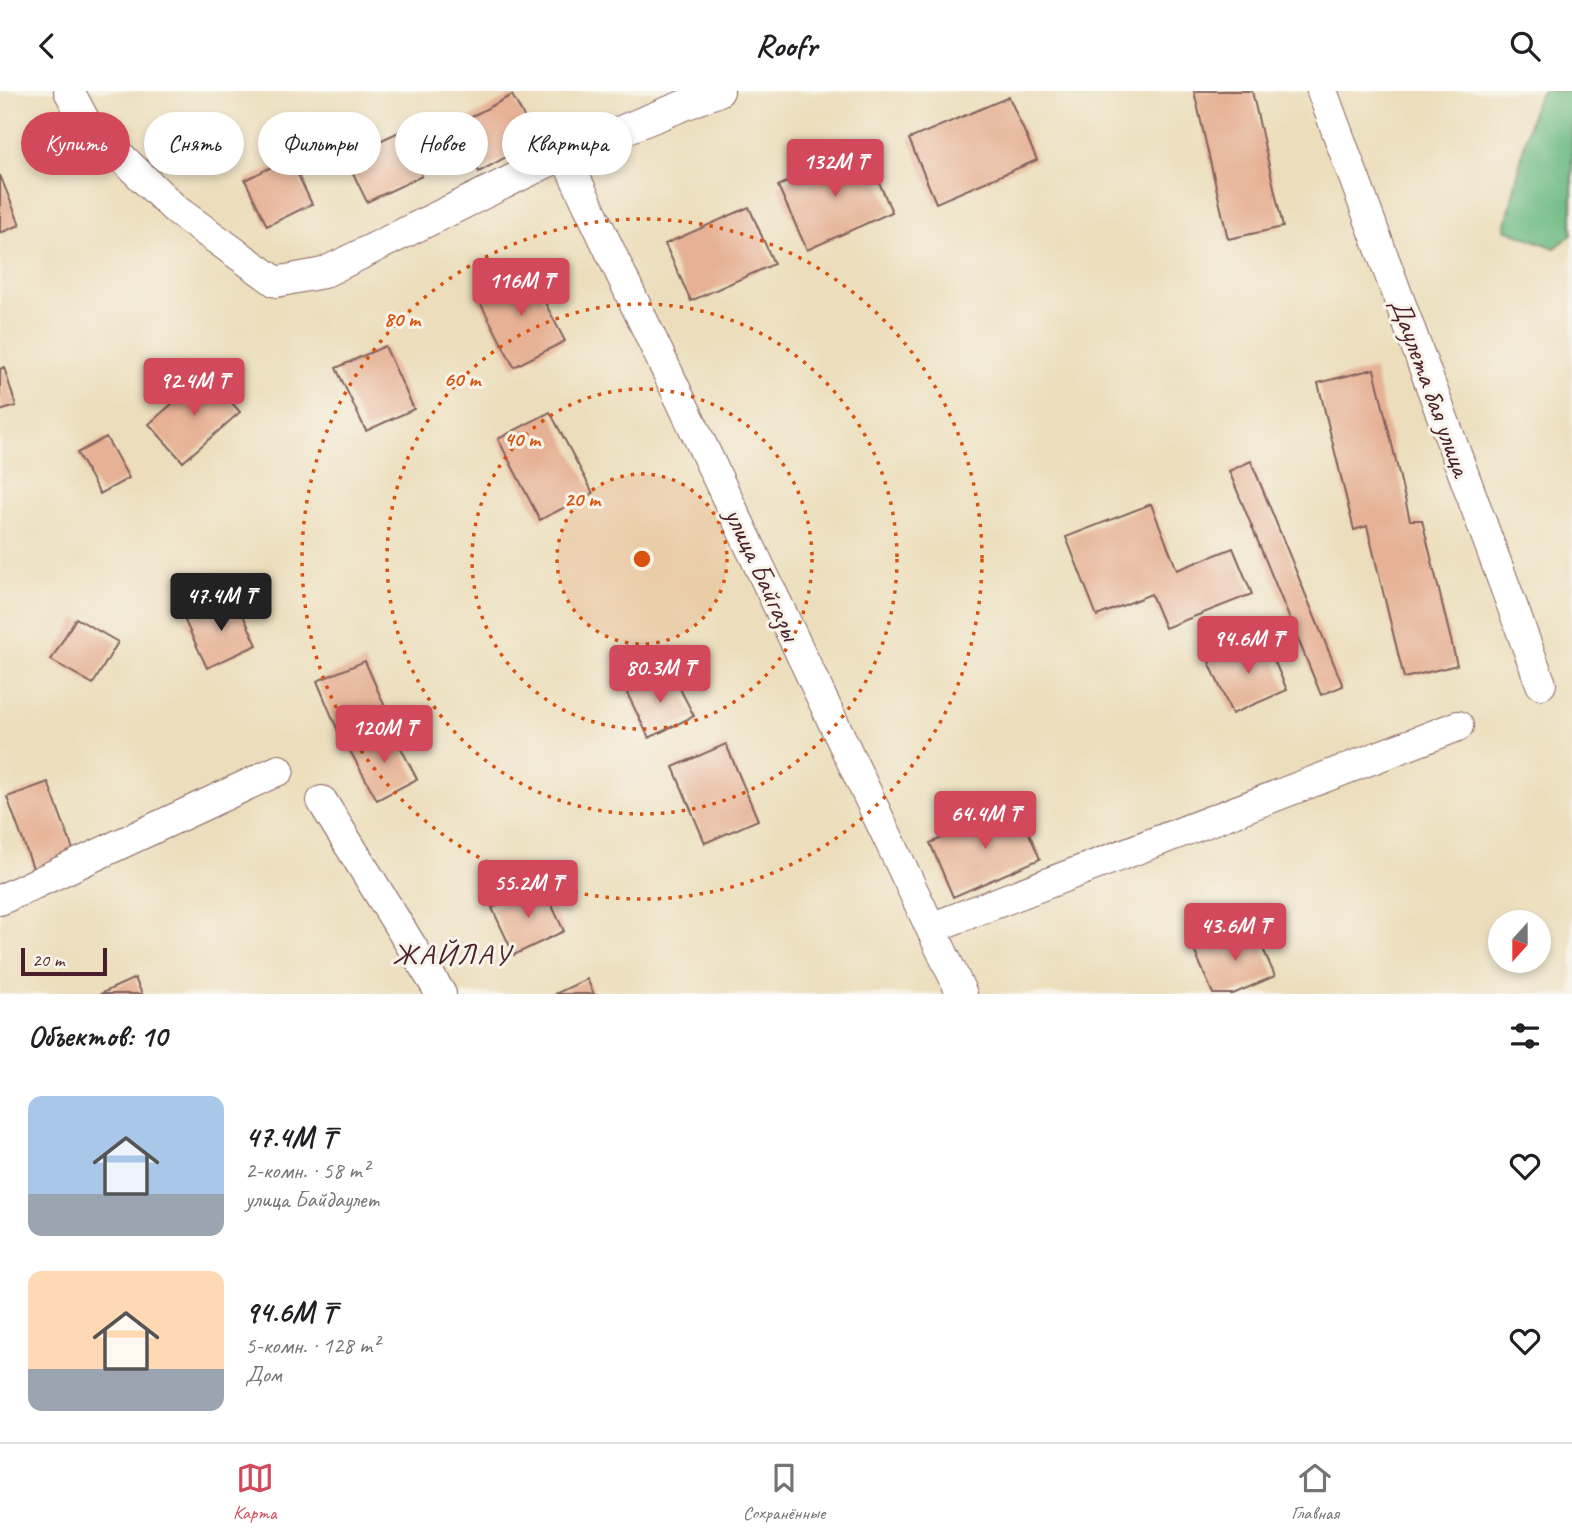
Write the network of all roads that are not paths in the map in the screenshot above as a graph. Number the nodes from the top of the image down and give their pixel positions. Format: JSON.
{"nodes":[{"id":1,"x":69,"y":91,"type":"edge"},
{"id":2,"x":719,"y":91,"type":"edge"},
{"id":3,"x":1322,"y":91,"type":"edge"},
{"id":4,"x":632,"y":126,"type":"edge"},
{"id":5,"x":521,"y":175,"type":"edge"},
{"id":6,"x":574,"y":175,"type":"edge"},
{"id":7,"x":1541,"y":684,"type":"dead end"},
{"id":8,"x":1458,"y":726,"type":"dead end"},
{"id":9,"x":279,"y":770,"type":"dead end"},
{"id":10,"x":322,"y":801,"type":"dead end"},
{"id":11,"x":0,"y":900,"type":"edge"},
{"id":12,"x":931,"y":928,"type":"junction"},
{"id":13,"x":441,"y":994,"type":"edge"},
{"id":14,"x":962,"y":994,"type":"edge"}],
"edges":[{"from":1,"to":5,"type":"street"},
{"from":2,"to":4,"type":"street"},
{"from":3,"to":7,"type":"street","name":"Даулета бая улица"},
{"from":6,"to":12,"type":"street","name":"улица Байгазы"},
{"from":8,"to":12,"type":"street"},
{"from":9,"to":11,"type":"street"},
{"from":10,"to":13,"type":"street"},
{"from":12,"to":14,"type":"street","name":"улица Байгазы"}]}
